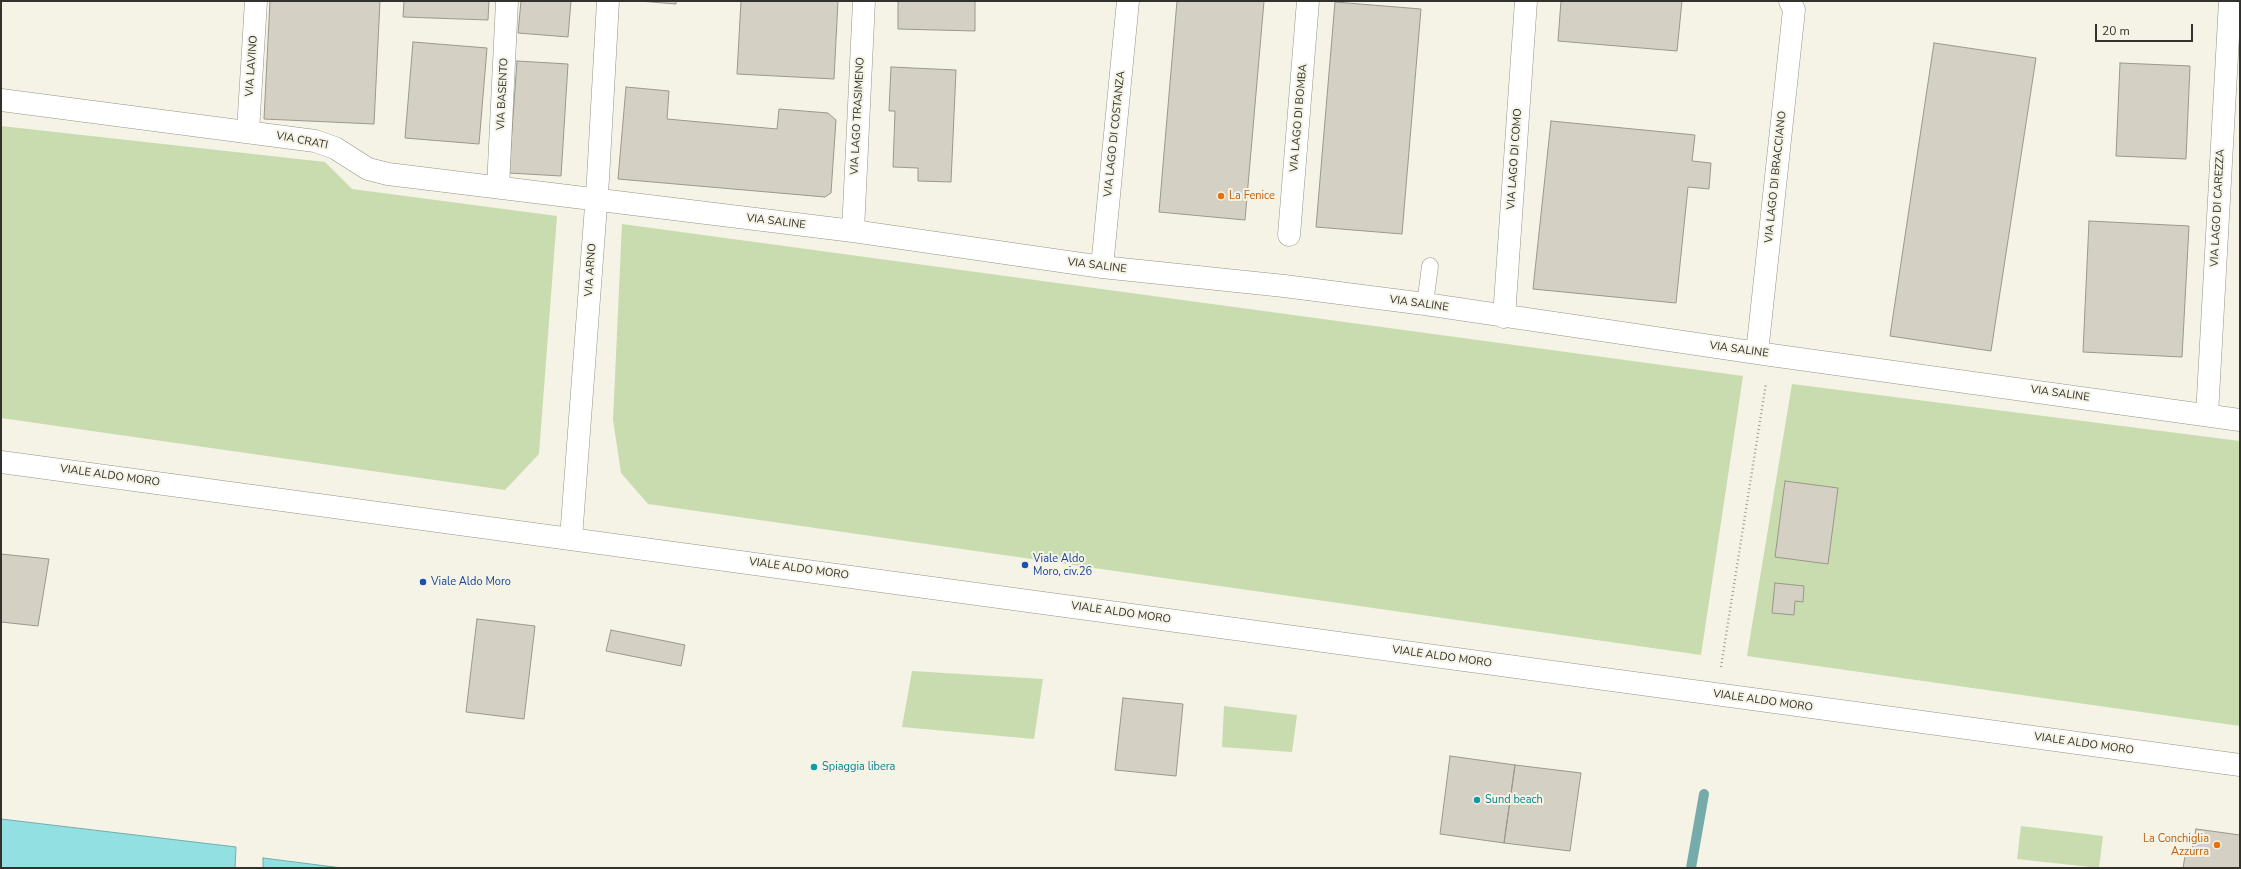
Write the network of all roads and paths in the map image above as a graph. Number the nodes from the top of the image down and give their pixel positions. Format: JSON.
{"nodes":[{"id":1,"x":256,"y":1,"type":"edge"},
{"id":2,"x":507,"y":1,"type":"edge"},
{"id":3,"x":608,"y":1,"type":"edge"},
{"id":4,"x":864,"y":1,"type":"edge"},
{"id":5,"x":1128,"y":1,"type":"edge"},
{"id":6,"x":1308,"y":1,"type":"edge"},
{"id":7,"x":1526,"y":1,"type":"edge"},
{"id":8,"x":1790,"y":1,"type":"edge"},
{"id":9,"x":2230,"y":1,"type":"edge"},
{"id":10,"x":1,"y":100,"type":"edge"},
{"id":11,"x":248,"y":131,"type":"junction"},
{"id":12,"x":498,"y":187,"type":"junction"},
{"id":13,"x":596,"y":201,"type":"junction"},
{"id":14,"x":853,"y":231,"type":"junction"},
{"id":15,"x":1289,"y":235,"type":"dead end"},
{"id":16,"x":1430,"y":266,"type":"dead end"},
{"id":17,"x":1102,"y":267,"type":"junction"},
{"id":18,"x":1425,"y":304,"type":"junction"},
{"id":19,"x":1504,"y":317,"type":"junction"},
{"id":20,"x":1764,"y":354,"type":"junction"},
{"id":21,"x":2207,"y":415,"type":"junction"},
{"id":22,"x":2240,"y":420,"type":"edge"},
{"id":23,"x":1,"y":462,"type":"edge"},
{"id":24,"x":571,"y":538,"type":"junction"},
{"id":25,"x":1721,"y":670,"type":"dead end"},
{"id":26,"x":2240,"y":765,"type":"edge"}],
"edges":[{"from":1,"to":11,"type":"street","name":"VIA LAVINO"},
{"from":2,"to":12,"type":"street","name":"VIA BASENTO"},
{"from":3,"to":13,"type":"street","name":"VIA ARNO"},
{"from":4,"to":14,"type":"street","name":"VIA LAGO TRASIMENO"},
{"from":5,"to":17,"type":"street","name":"VIA LAGO DI COSTANZA"},
{"from":6,"to":15,"type":"street","name":"VIA LAGO DI BOMBA"},
{"from":7,"to":19,"type":"street","name":"VIA LAGO DI COMO"},
{"from":8,"to":20,"type":"street","name":"VIA LAGO DI BRACCIANO"},
{"from":9,"to":21,"type":"street","name":"VIA LAGO DI CAREZZA"},
{"from":10,"to":11,"type":"street","name":"VIA CRATI"},
{"from":11,"to":12,"type":"street","name":"VIA CRATI"},
{"from":12,"to":13,"type":"street","name":"VIA CRATI"},
{"from":13,"to":14,"type":"street","name":"VIA SALINE"},
{"from":13,"to":24,"type":"street","name":"VIA ARNO"},
{"from":14,"to":17,"type":"street","name":"VIA SALINE"},
{"from":16,"to":18,"type":"lane"},
{"from":17,"to":18,"type":"street","name":"VIA SALINE"},
{"from":18,"to":19,"type":"street","name":"VIA SALINE"},
{"from":19,"to":20,"type":"street","name":"VIA SALINE"},
{"from":20,"to":21,"type":"street","name":"VIA SALINE"},
{"from":20,"to":25,"type":"path"},
{"from":21,"to":22,"type":"street","name":"VIA SALINE"},
{"from":23,"to":24,"type":"street","name":"VIALE ALDO MORO"},
{"from":24,"to":26,"type":"street","name":"VIALE ALDO MORO"}]}
